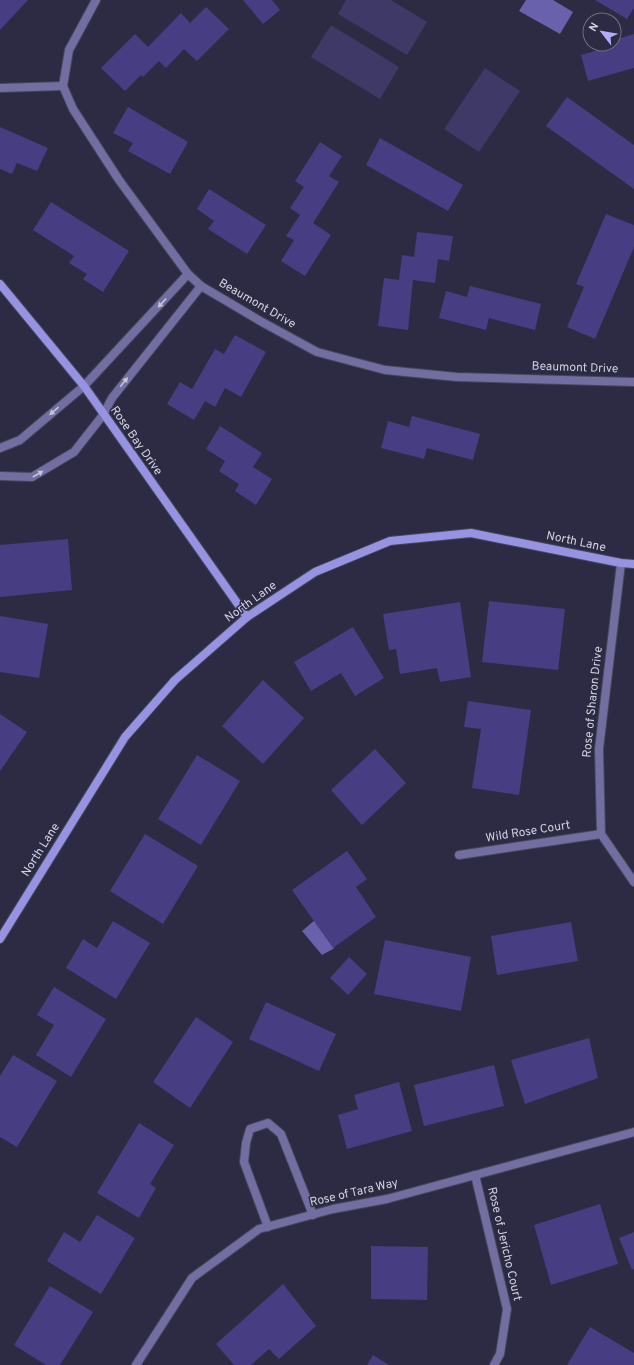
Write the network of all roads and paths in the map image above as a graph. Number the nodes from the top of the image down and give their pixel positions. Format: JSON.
{"nodes":[{"id":1,"x":96,"y":0,"type":"edge"},
{"id":2,"x":64,"y":86,"type":"junction"},
{"id":3,"x":0,"y":88,"type":"edge"},
{"id":4,"x":188,"y":274,"type":"junction"},
{"id":5,"x":0,"y":284,"type":"edge"},
{"id":6,"x":202,"y":286,"type":"junction"},
{"id":7,"x":634,"y":382,"type":"edge"},
{"id":8,"x":84,"y":386,"type":"junction"},
{"id":9,"x":103,"y":415,"type":"junction"},
{"id":10,"x":0,"y":448,"type":"edge"},
{"id":11,"x":0,"y":476,"type":"edge"},
{"id":12,"x":621,"y":564,"type":"junction"},
{"id":13,"x":634,"y":564,"type":"edge"},
{"id":14,"x":246,"y":617,"type":"junction"},
{"id":15,"x":601,"y":834,"type":"junction"},
{"id":16,"x":459,"y":855,"type":"dead end"},
{"id":17,"x":634,"y":882,"type":"edge"},
{"id":18,"x":0,"y":939,"type":"edge"},
{"id":19,"x":634,"y":1132,"type":"edge"},
{"id":20,"x":475,"y":1175,"type":"junction"},
{"id":21,"x":313,"y":1215,"type":"junction"},
{"id":22,"x":268,"y":1227,"type":"junction"},
{"id":23,"x":136,"y":1365,"type":"edge"},
{"id":24,"x":494,"y":1365,"type":"edge"}],
"edges":[{"from":1,"to":2,"type":"street","name":"Beaumont Drive"},
{"from":2,"to":3,"type":"street"},
{"from":2,"to":4,"type":"street","name":"Beaumont Drive"},
{"from":4,"to":6,"type":"street","name":"Beaumont Drive"},
{"from":4,"to":8,"type":"street","one_way":true},
{"from":5,"to":8,"type":"street","name":"Rose Bay Drive"},
{"from":6,"to":7,"type":"street","name":"Beaumont Drive"},
{"from":9,"to":6,"type":"street","one_way":true},
{"from":8,"to":9,"type":"street","name":"Rose Bay Drive"},
{"from":8,"to":10,"type":"street","one_way":true},
{"from":11,"to":9,"type":"street","one_way":true},
{"from":9,"to":14,"type":"street","name":"Rose Bay Drive"},
{"from":12,"to":13,"type":"street","name":"North Lane"},
{"from":12,"to":14,"type":"street","name":"North Lane"},
{"from":12,"to":15,"type":"street","name":"Rose of Sharon Drive"},
{"from":14,"to":18,"type":"street","name":"North Lane"},
{"from":15,"to":16,"type":"street","name":"Wild Rose Court"},
{"from":15,"to":17,"type":"street"},
{"from":19,"to":20,"type":"street","name":"Rose of Tara Way"},
{"from":20,"to":21,"type":"street","name":"Rose of Tara Way"},
{"from":20,"to":24,"type":"street","name":"Rose of Jericho Court"},
{"from":21,"to":22,"type":"street","name":"Rose of Tara Way"},
{"from":21,"to":22,"type":"street"},
{"from":22,"to":23,"type":"street","name":"Rose of Tara Way"}]}
